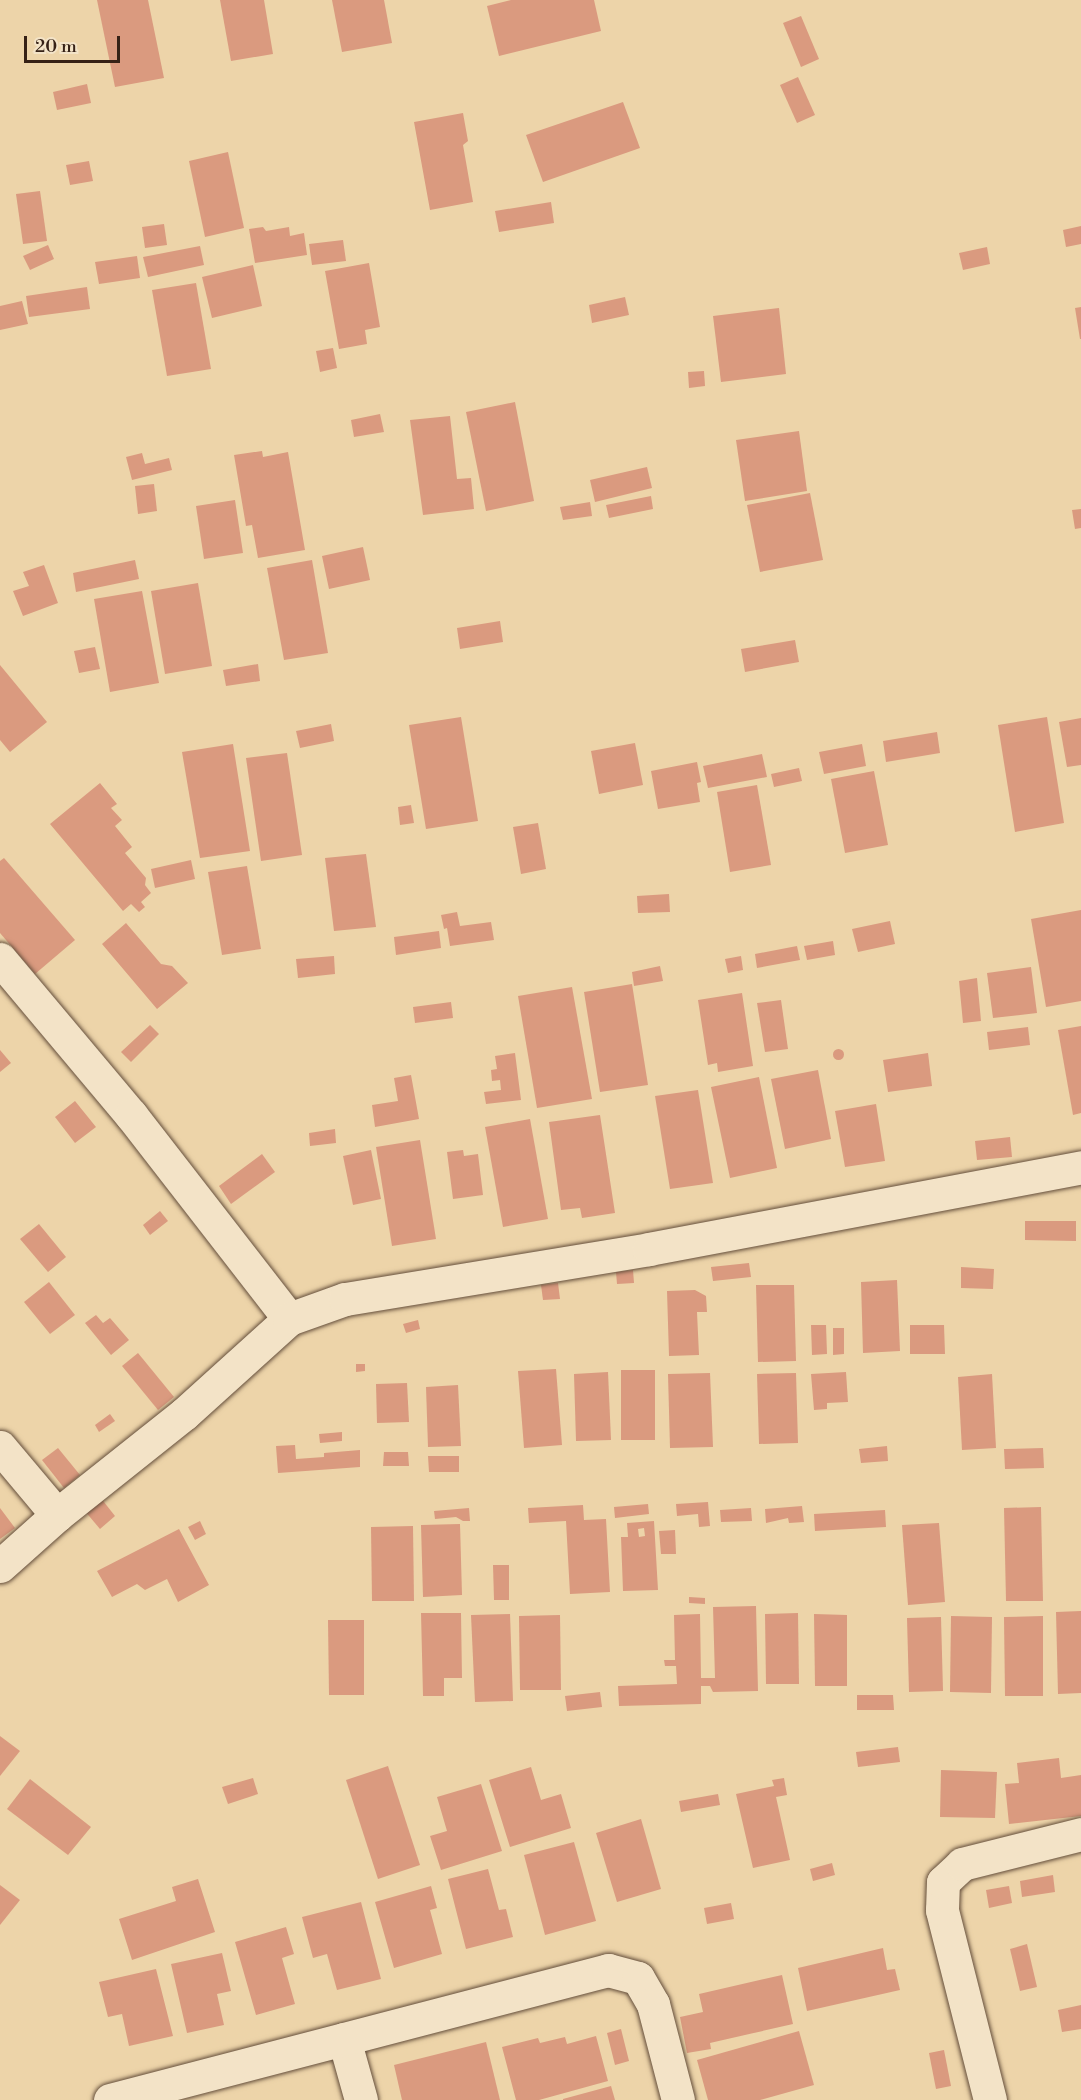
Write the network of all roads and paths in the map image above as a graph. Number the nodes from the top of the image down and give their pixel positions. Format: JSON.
{"nodes":[{"id":1,"x":0,"y":959,"type":"edge"},
{"id":2,"x":1081,"y":1167,"type":"edge"},
{"id":3,"x":289,"y":1319,"type":"junction"},
{"id":4,"x":0,"y":1447,"type":"edge"},
{"id":5,"x":57,"y":1515,"type":"junction"},
{"id":6,"x":0,"y":1566,"type":"edge"},
{"id":7,"x":1081,"y":1834,"type":"edge"},
{"id":8,"x":344,"y":2039,"type":"junction"},
{"id":9,"x":110,"y":2100,"type":"edge"},
{"id":10,"x":361,"y":2100,"type":"edge"},
{"id":11,"x":678,"y":2100,"type":"edge"},
{"id":12,"x":990,"y":2100,"type":"edge"}],
"edges":[{"from":1,"to":3,"type":"street"},
{"from":2,"to":3,"type":"street"},
{"from":3,"to":5,"type":"street"},
{"from":4,"to":5,"type":"street"},
{"from":5,"to":6,"type":"street"},
{"from":7,"to":12,"type":"street"},
{"from":8,"to":9,"type":"street"},
{"from":8,"to":10,"type":"street"},
{"from":8,"to":11,"type":"street"}]}
